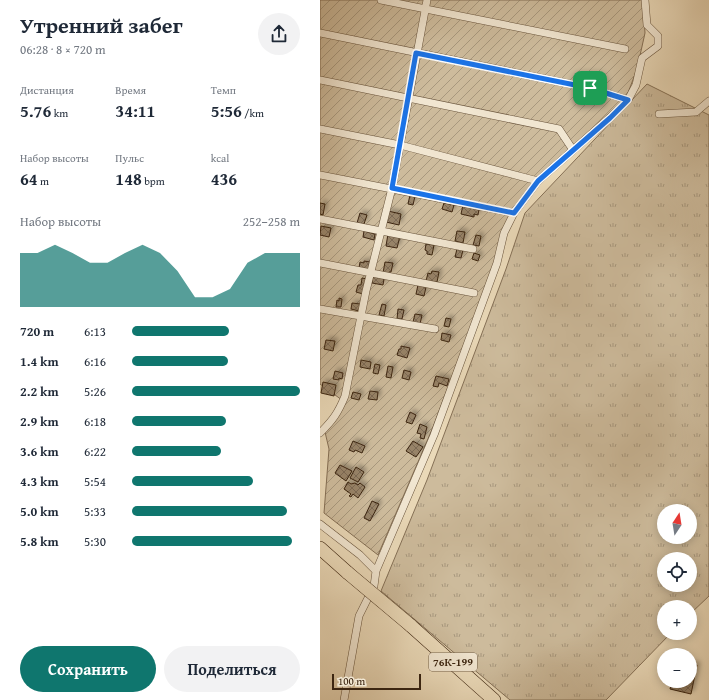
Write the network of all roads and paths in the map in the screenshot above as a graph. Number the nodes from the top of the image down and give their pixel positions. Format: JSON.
{"nodes":[{"id":1,"x":381,"y":0,"type":"edge"},
{"id":2,"x":427,"y":0,"type":"edge"},
{"id":3,"x":646,"y":0,"type":"edge"},
{"id":4,"x":425,"y":9,"type":"junction"},
{"id":5,"x":320,"y":33,"type":"edge"},
{"id":6,"x":625,"y":49,"type":"dead end"},
{"id":7,"x":416,"y":53,"type":"junction"},
{"id":8,"x":320,"y":80,"type":"edge"},
{"id":9,"x":408,"y":97,"type":"junction"},
{"id":10,"x":628,"y":100,"type":"junction"},
{"id":11,"x":709,"y":102,"type":"edge"},
{"id":12,"x":659,"y":114,"type":"dead end"},
{"id":13,"x":320,"y":129,"type":"edge"},
{"id":14,"x":400,"y":145,"type":"junction"},
{"id":15,"x":573,"y":150,"type":"junction"},
{"id":16,"x":320,"y":175,"type":"edge"},
{"id":17,"x":538,"y":181,"type":"junction"},
{"id":18,"x":392,"y":188,"type":"junction"},
{"id":19,"x":514,"y":213,"type":"junction"},
{"id":20,"x":320,"y":219,"type":"edge"},
{"id":21,"x":382,"y":231,"type":"junction"},
{"id":22,"x":473,"y":249,"type":"dead end"},
{"id":23,"x":320,"y":263,"type":"edge"},
{"id":24,"x":371,"y":274,"type":"junction"},
{"id":25,"x":474,"y":293,"type":"dead end"},
{"id":26,"x":320,"y":308,"type":"edge"},
{"id":27,"x":361,"y":317,"type":"junction"},
{"id":28,"x":435,"y":329,"type":"dead end"},
{"id":29,"x":320,"y":433,"type":"edge"},
{"id":30,"x":320,"y":524,"type":"edge"},
{"id":31,"x":320,"y":548,"type":"edge"},
{"id":32,"x":376,"y":570,"type":"junction"},
{"id":33,"x":344,"y":700,"type":"edge"},
{"id":34,"x":494,"y":700,"type":"edge"}],
"edges":[{"from":1,"to":4,"type":"street"},
{"from":2,"to":4,"type":"street"},
{"from":3,"to":10,"type":"street"},
{"from":4,"to":6,"type":"street"},
{"from":4,"to":7,"type":"street"},
{"from":5,"to":7,"type":"street"},
{"from":7,"to":9,"type":"street"},
{"from":7,"to":10,"type":"street"},
{"from":8,"to":9,"type":"street"},
{"from":9,"to":14,"type":"street"},
{"from":9,"to":15,"type":"street"},
{"from":10,"to":15,"type":"street"},
{"from":11,"to":12,"type":"street"},
{"from":13,"to":14,"type":"street"},
{"from":14,"to":17,"type":"street"},
{"from":14,"to":18,"type":"street"},
{"from":15,"to":17,"type":"street"},
{"from":16,"to":18,"type":"street"},
{"from":17,"to":19,"type":"street"},
{"from":18,"to":19,"type":"street"},
{"from":18,"to":21,"type":"street"},
{"from":19,"to":32,"type":"street"},
{"from":20,"to":21,"type":"street"},
{"from":21,"to":22,"type":"street"},
{"from":21,"to":24,"type":"street"},
{"from":23,"to":24,"type":"street"},
{"from":24,"to":25,"type":"street"},
{"from":24,"to":27,"type":"street"},
{"from":26,"to":27,"type":"street"},
{"from":27,"to":28,"type":"street"},
{"from":27,"to":29,"type":"street"},
{"from":30,"to":32,"type":"street"},
{"from":31,"to":34,"type":"highway","number":"76К-199","bridge":true},
{"from":32,"to":33,"type":"street"}]}
